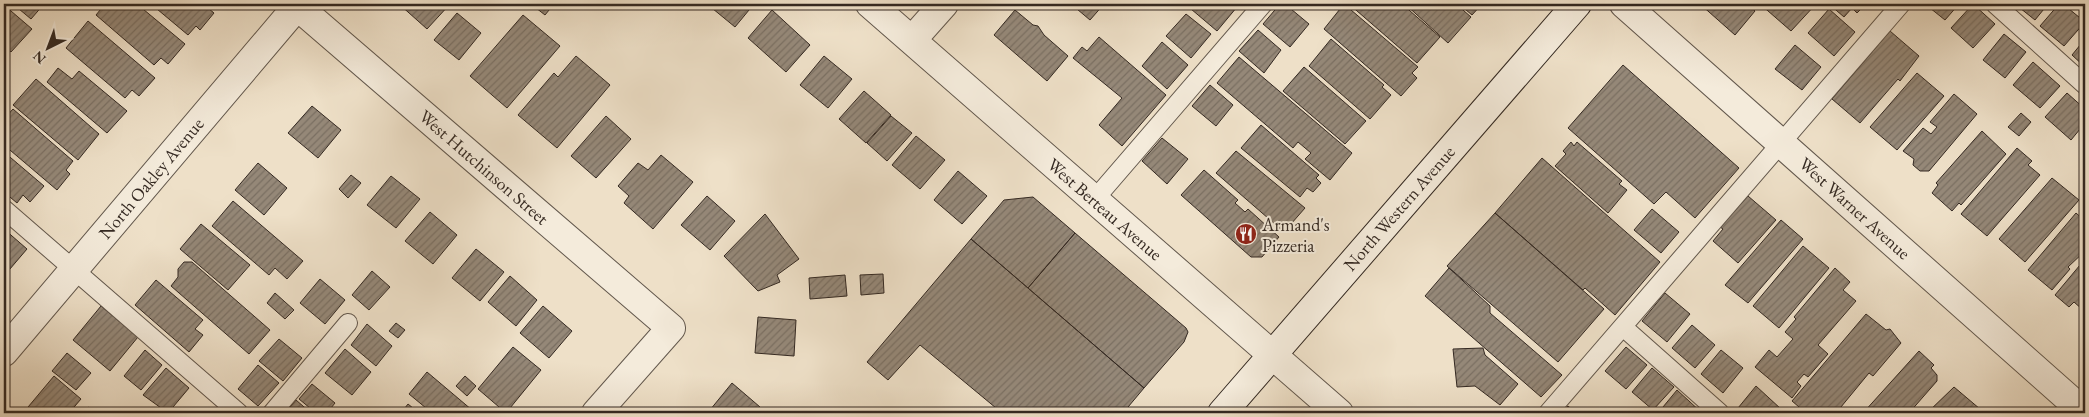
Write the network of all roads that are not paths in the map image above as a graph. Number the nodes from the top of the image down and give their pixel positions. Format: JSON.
{"nodes":[{"id":1,"x":870,"y":4,"type":"edge"},
{"id":2,"x":944,"y":4,"type":"edge"},
{"id":3,"x":1263,"y":4,"type":"edge"},
{"id":4,"x":1577,"y":4,"type":"edge"},
{"id":5,"x":1624,"y":4,"type":"edge"},
{"id":6,"x":1901,"y":4,"type":"edge"},
{"id":7,"x":1995,"y":4,"type":"edge"},
{"id":8,"x":298,"y":5,"type":"edge"},
{"id":9,"x":912,"y":40,"type":"junction"},
{"id":10,"x":2085,"y":85,"type":"edge"},
{"id":11,"x":1781,"y":142,"type":"junction"},
{"id":12,"x":1094,"y":200,"type":"junction"},
{"id":13,"x":4,"y":209,"type":"edge"},
{"id":14,"x":74,"y":270,"type":"junction"},
{"id":15,"x":348,"y":323,"type":"dead end"},
{"id":16,"x":1623,"y":327,"type":"junction"},
{"id":17,"x":4,"y":352,"type":"edge"},
{"id":18,"x":1272,"y":355,"type":"junction"},
{"id":19,"x":239,"y":413,"type":"edge"},
{"id":20,"x":272,"y":413,"type":"edge"},
{"id":21,"x":596,"y":413,"type":"edge"},
{"id":22,"x":1222,"y":413,"type":"edge"},
{"id":23,"x":1339,"y":413,"type":"edge"},
{"id":24,"x":1548,"y":413,"type":"edge"},
{"id":25,"x":1720,"y":413,"type":"edge"},
{"id":26,"x":2085,"y":413,"type":"edge"}],
"edges":[{"from":1,"to":9,"type":"street","name":"West Berteau Avenue"},
{"from":2,"to":9,"type":"street"},
{"from":3,"to":12,"type":"lane"},
{"from":4,"to":18,"type":"street","name":"North Western Avenue"},
{"from":5,"to":11,"type":"street","name":"West Warner Avenue"},
{"from":6,"to":11,"type":"lane"},
{"from":7,"to":10,"type":"lane"},
{"from":8,"to":14,"type":"street","name":"North Oakley Avenue"},
{"from":8,"to":21,"type":"street","name":"West Hutchinson Street"},
{"from":9,"to":12,"type":"street","name":"West Berteau Avenue"},
{"from":11,"to":16,"type":"lane"},
{"from":11,"to":26,"type":"street","name":"West Warner Avenue"},
{"from":12,"to":18,"type":"street","name":"West Berteau Avenue"},
{"from":13,"to":14,"type":"lane"},
{"from":14,"to":17,"type":"street","name":"North Oakley Avenue"},
{"from":14,"to":19,"type":"lane"},
{"from":15,"to":20,"type":"lane"},
{"from":16,"to":24,"type":"lane"},
{"from":16,"to":25,"type":"lane"},
{"from":18,"to":22,"type":"street","name":"North Western Avenue"},
{"from":18,"to":23,"type":"street","name":"West Berteau Avenue"}]}
